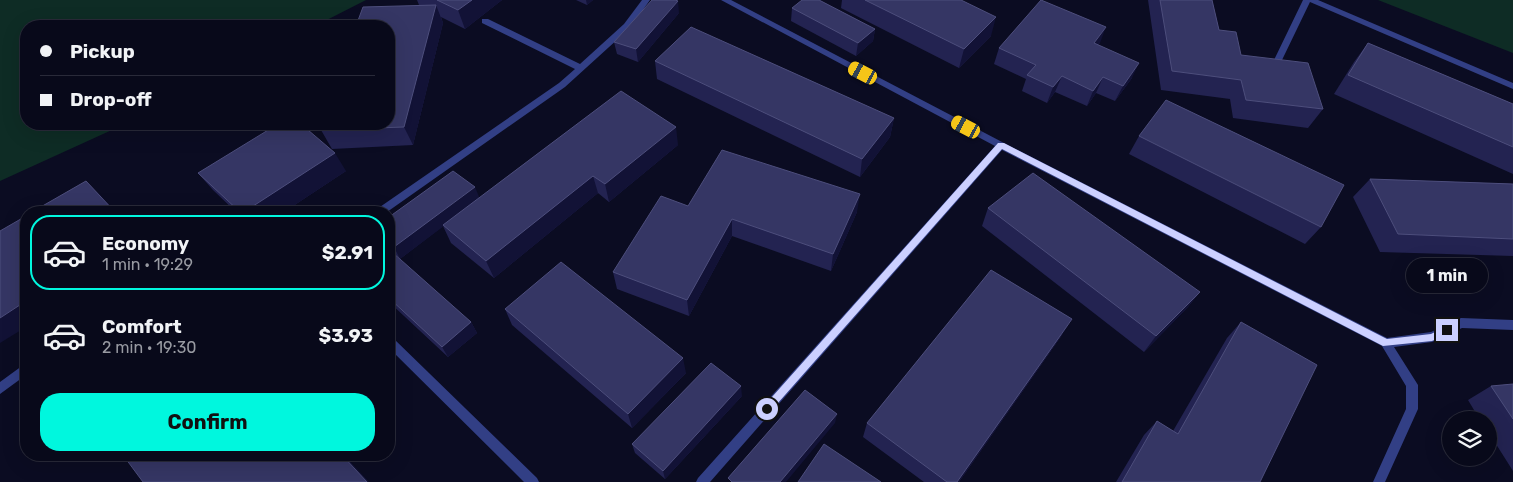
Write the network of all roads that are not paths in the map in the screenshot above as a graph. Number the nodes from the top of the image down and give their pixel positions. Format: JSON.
{"nodes":[{"id":1,"x":646,"y":0,"type":"edge"},
{"id":2,"x":725,"y":0,"type":"edge"},
{"id":3,"x":1307,"y":0,"type":"edge"},
{"id":4,"x":1311,"y":0,"type":"edge"},
{"id":5,"x":485,"y":21,"type":"dead end"},
{"id":6,"x":1278,"y":60,"type":"edge"},
{"id":7,"x":580,"y":68,"type":"junction"},
{"id":8,"x":1513,"y":86,"type":"edge"},
{"id":9,"x":1001,"y":145,"type":"junction"},
{"id":10,"x":389,"y":206,"type":"edge"},
{"id":11,"x":1513,"y":325,"type":"edge"},
{"id":12,"x":1386,"y":343,"type":"junction"},
{"id":13,"x":395,"y":347,"type":"edge"},
{"id":14,"x":20,"y":373,"type":"edge"},
{"id":15,"x":0,"y":389,"type":"edge"},
{"id":16,"x":533,"y":482,"type":"edge"},
{"id":17,"x":702,"y":482,"type":"edge"},
{"id":18,"x":1379,"y":482,"type":"edge"}],
"edges":[{"from":1,"to":7,"type":"lane"},
{"from":2,"to":9,"type":"lane"},
{"from":3,"to":6,"type":"lane"},
{"from":4,"to":8,"type":"lane"},
{"from":5,"to":7,"type":"lane"},
{"from":7,"to":10,"type":"lane"},
{"from":9,"to":12,"type":"lane"},
{"from":9,"to":17,"type":"lane"},
{"from":11,"to":12,"type":"lane"},
{"from":12,"to":18,"type":"lane"},
{"from":13,"to":16,"type":"lane"},
{"from":14,"to":15,"type":"lane"}]}
